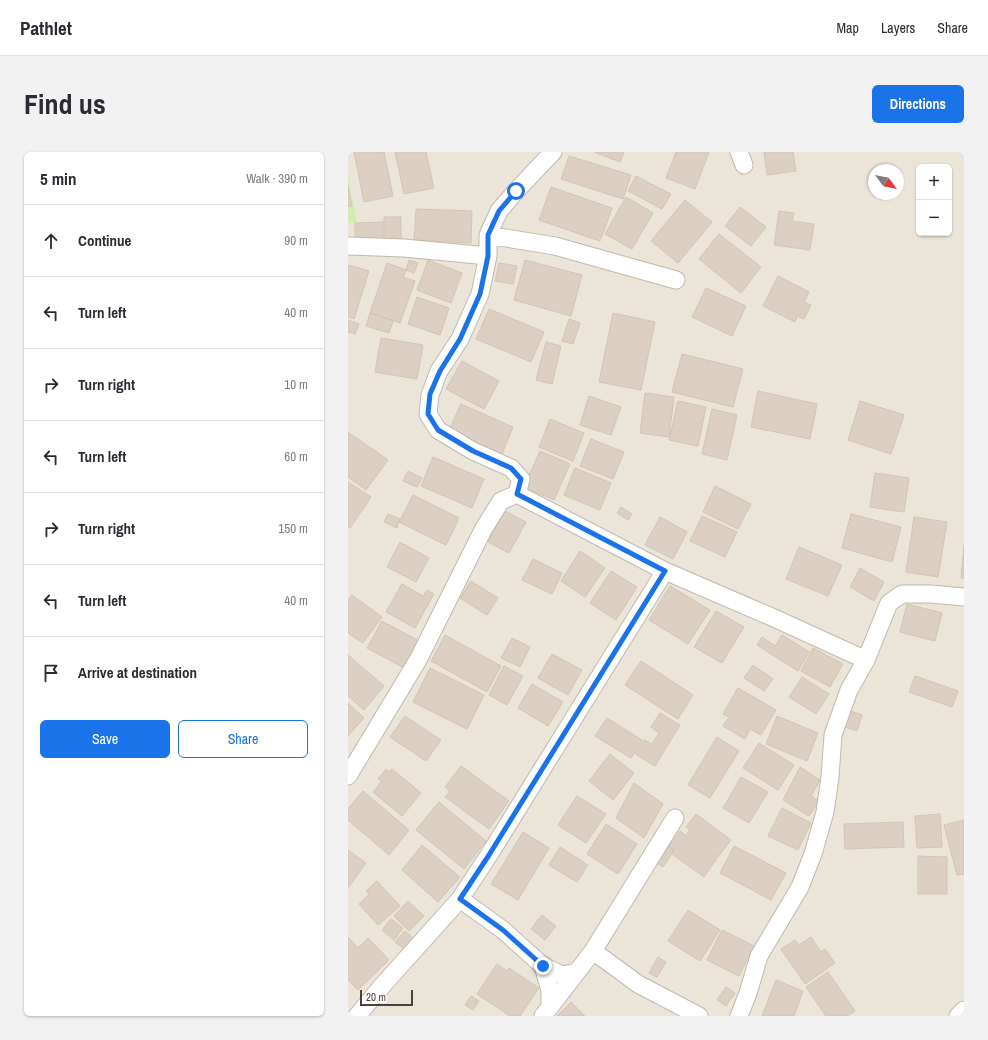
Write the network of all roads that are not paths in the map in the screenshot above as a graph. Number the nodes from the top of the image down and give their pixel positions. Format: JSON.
{"nodes":[{"id":1,"x":554,"y":152,"type":"edge"},
{"id":2,"x":488,"y":235,"type":"junction"},
{"id":3,"x":348,"y":246,"type":"edge"},
{"id":4,"x":488,"y":256,"type":"junction"},
{"id":5,"x":676,"y":280,"type":"dead end"},
{"id":6,"x":517,"y":494,"type":"junction"},
{"id":7,"x":665,"y":571,"type":"junction"},
{"id":8,"x":964,"y":597,"type":"edge"},
{"id":9,"x":866,"y":660,"type":"junction"},
{"id":10,"x":348,"y":776,"type":"edge"},
{"id":11,"x":675,"y":818,"type":"dead end"},
{"id":12,"x":460,"y":899,"type":"junction"},
{"id":13,"x":593,"y":951,"type":"junction"},
{"id":14,"x":543,"y":966,"type":"junction"},
{"id":15,"x":577,"y":972,"type":"junction"},
{"id":16,"x":964,"y":1010,"type":"edge"},
{"id":17,"x":546,"y":1011,"type":"edge"},
{"id":18,"x":357,"y":1016,"type":"edge"},
{"id":19,"x":699,"y":1016,"type":"edge"},
{"id":20,"x":739,"y":1016,"type":"edge"},
{"id":21,"x":958,"y":1016,"type":"edge"}],
"edges":[{"from":1,"to":2,"type":"street"},
{"from":2,"to":4,"type":"street"},
{"from":2,"to":5,"type":"street"},
{"from":3,"to":4,"type":"street"},
{"from":4,"to":6,"type":"street"},
{"from":6,"to":7,"type":"street"},
{"from":6,"to":10,"type":"street"},
{"from":7,"to":9,"type":"street"},
{"from":7,"to":12,"type":"street"},
{"from":8,"to":9,"type":"street"},
{"from":9,"to":20,"type":"street"},
{"from":11,"to":13,"type":"street"},
{"from":12,"to":14,"type":"street"},
{"from":12,"to":18,"type":"street"},
{"from":13,"to":15,"type":"street"},
{"from":13,"to":19,"type":"street"},
{"from":14,"to":15,"type":"street"},
{"from":14,"to":17,"type":"street"},
{"from":15,"to":17,"type":"street"},
{"from":16,"to":21,"type":"street"}]}
